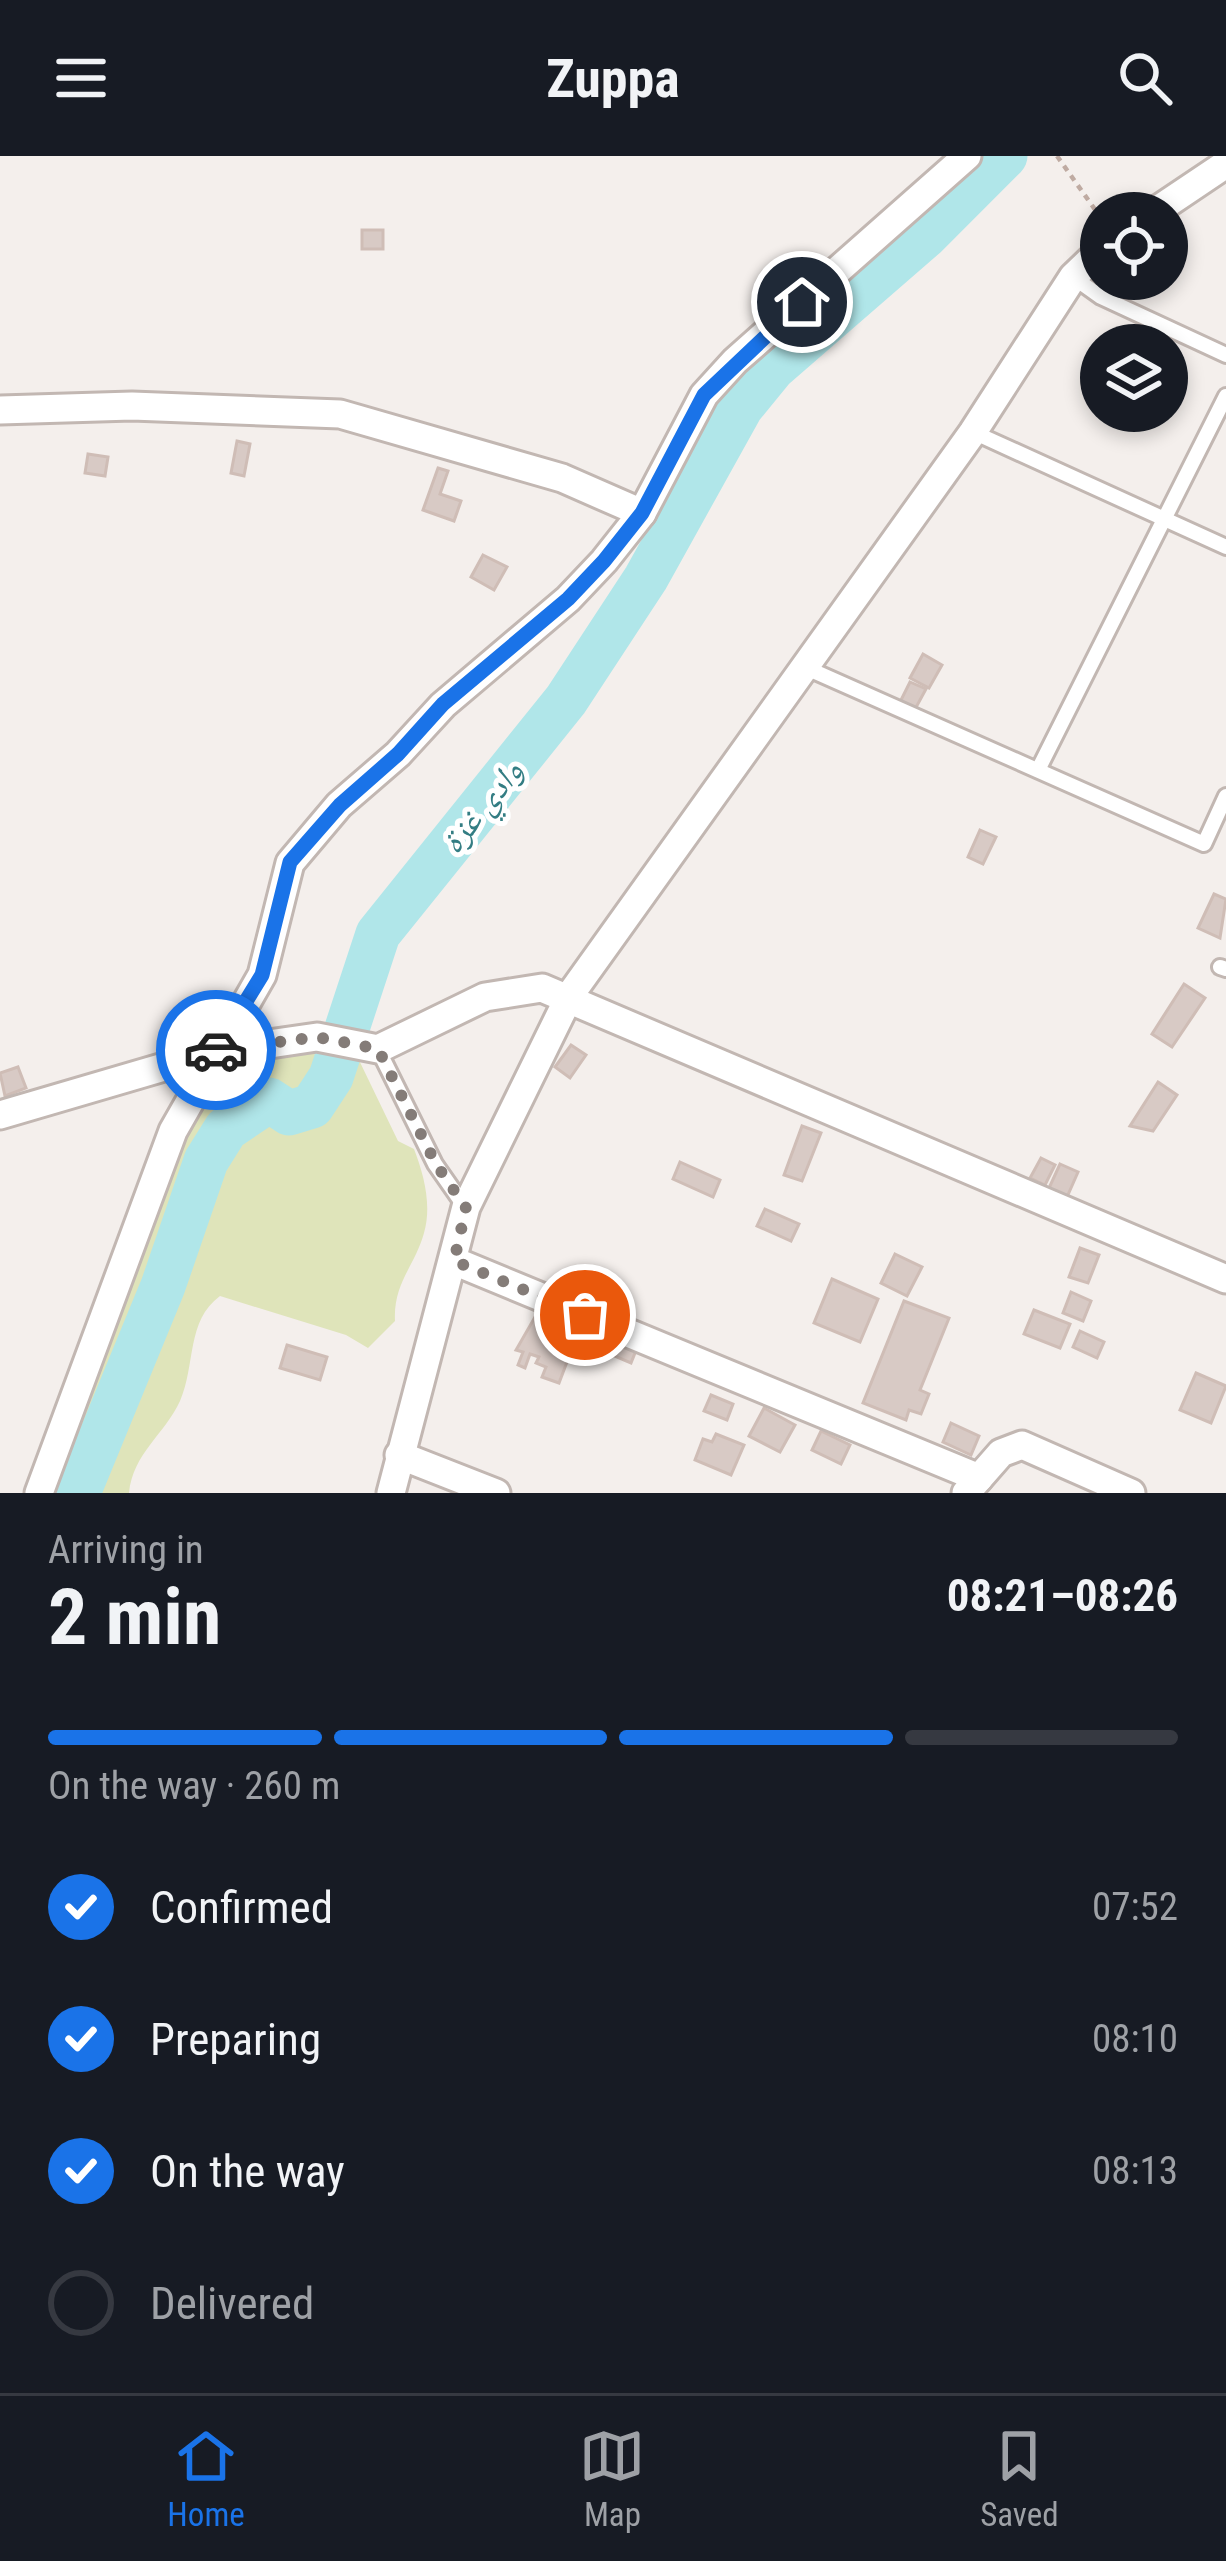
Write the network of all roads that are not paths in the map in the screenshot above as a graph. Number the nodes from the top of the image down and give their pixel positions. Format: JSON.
{"nodes":[{"id":1,"x":967,"y":156,"type":"edge"},
{"id":2,"x":1226,"y":164,"type":"edge"},
{"id":3,"x":1185,"y":192,"type":"edge"},
{"id":4,"x":1080,"y":270,"type":"edge"},
{"id":5,"x":1073,"y":277,"type":"junction"},
{"id":6,"x":1226,"y":355,"type":"edge"},
{"id":7,"x":1226,"y":396,"type":"edge"},
{"id":8,"x":0,"y":410,"type":"edge"},
{"id":9,"x":973,"y":432,"type":"junction"},
{"id":10,"x":642,"y":513,"type":"junction"},
{"id":11,"x":1164,"y":519,"type":"junction"},
{"id":12,"x":1226,"y":547,"type":"edge"},
{"id":13,"x":802,"y":665,"type":"junction"},
{"id":14,"x":1038,"y":770,"type":"junction"},
{"id":15,"x":1226,"y":796,"type":"edge"},
{"id":16,"x":570,"y":995,"type":"junction"},
{"id":17,"x":370,"y":1047,"type":"junction"},
{"id":18,"x":215,"y":1052,"type":"junction"},
{"id":19,"x":0,"y":1115,"type":"edge"},
{"id":20,"x":466,"y":1208,"type":"junction"},
{"id":21,"x":454,"y":1261,"type":"junction"},
{"id":22,"x":1226,"y":1280,"type":"edge"},
{"id":23,"x":399,"y":1455,"type":"junction"},
{"id":24,"x":973,"y":1485,"type":"edge"},
{"id":25,"x":39,"y":1493,"type":"edge"},
{"id":26,"x":391,"y":1493,"type":"edge"},
{"id":27,"x":496,"y":1493,"type":"edge"},
{"id":28,"x":1131,"y":1493,"type":"edge"}],
"edges":[{"from":1,"to":10,"type":"street"},
{"from":2,"to":3,"type":"street"},
{"from":4,"to":5,"type":"street"},
{"from":5,"to":6,"type":"lane"},
{"from":5,"to":9,"type":"street"},
{"from":7,"to":11,"type":"lane"},
{"from":8,"to":10,"type":"street"},
{"from":9,"to":11,"type":"lane"},
{"from":9,"to":13,"type":"street"},
{"from":10,"to":18,"type":"street"},
{"from":11,"to":12,"type":"lane"},
{"from":11,"to":14,"type":"lane"},
{"from":13,"to":14,"type":"lane"},
{"from":13,"to":16,"type":"street"},
{"from":14,"to":15,"type":"lane"},
{"from":16,"to":17,"type":"street"},
{"from":16,"to":20,"type":"street"},
{"from":16,"to":22,"type":"street"},
{"from":17,"to":18,"type":"street"},
{"from":17,"to":20,"type":"lane"},
{"from":18,"to":19,"type":"street"},
{"from":18,"to":25,"type":"street"},
{"from":20,"to":21,"type":"street"},
{"from":21,"to":23,"type":"street"},
{"from":21,"to":24,"type":"street"},
{"from":23,"to":26,"type":"street"},
{"from":23,"to":27,"type":"street"},
{"from":24,"to":28,"type":"street"}]}
